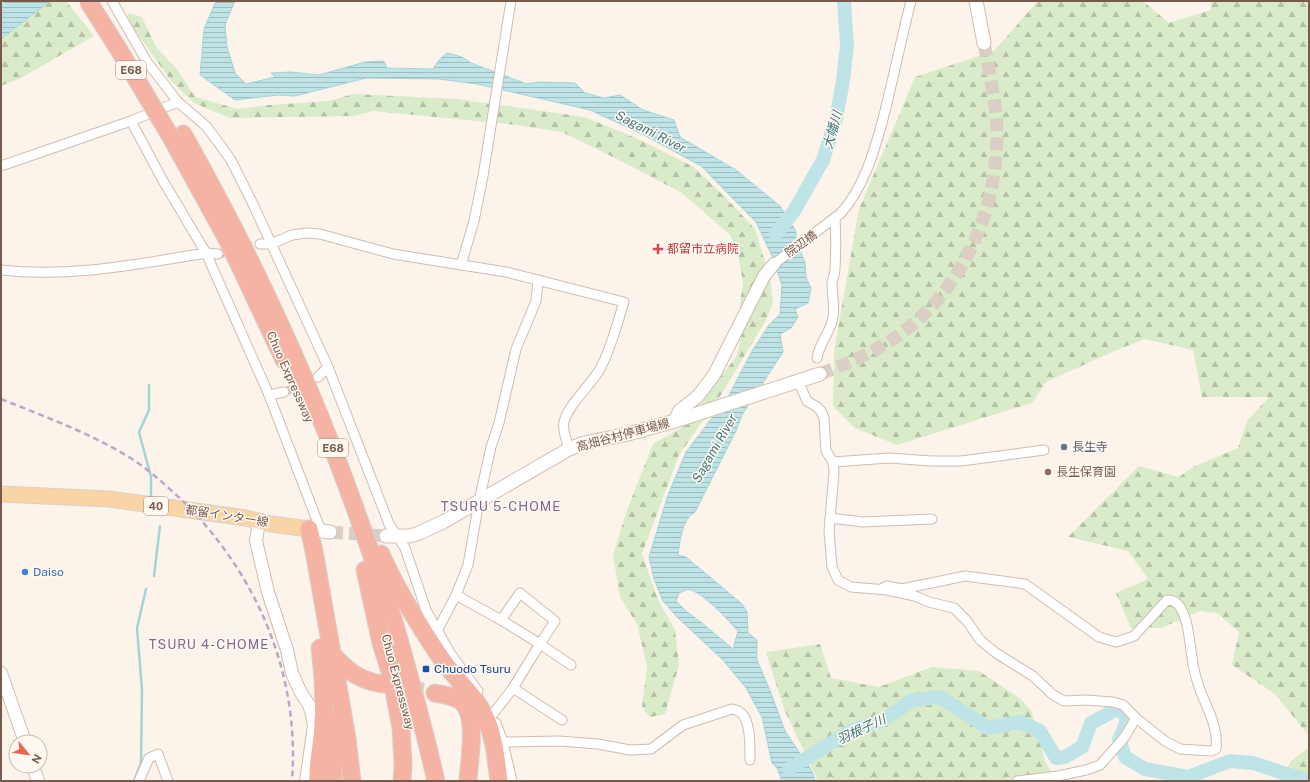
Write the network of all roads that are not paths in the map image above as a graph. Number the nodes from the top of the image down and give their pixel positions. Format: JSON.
{"nodes":[{"id":1,"x":88,"y":1,"type":"edge"},
{"id":2,"x":102,"y":1,"type":"edge"},
{"id":3,"x":112,"y":1,"type":"edge"},
{"id":4,"x":511,"y":1,"type":"edge"},
{"id":5,"x":911,"y":1,"type":"edge"},
{"id":6,"x":976,"y":1,"type":"edge"},
{"id":7,"x":984,"y":43,"type":"tunnel mouth"},
{"id":8,"x":178,"y":102,"type":"junction"},
{"id":9,"x":131,"y":121,"type":"junction"},
{"id":10,"x":178,"y":137,"type":"junction"},
{"id":11,"x":1,"y":166,"type":"edge"},
{"id":12,"x":835,"y":218,"type":"junction"},
{"id":13,"x":260,"y":244,"type":"tunnel mouth"},
{"id":14,"x":271,"y":244,"type":"junction"},
{"id":15,"x":206,"y":253,"type":"junction"},
{"id":16,"x":218,"y":254,"type":"tunnel mouth"},
{"id":17,"x":774,"y":264,"type":"joint"},
{"id":18,"x":461,"y":265,"type":"junction"},
{"id":19,"x":1,"y":270,"type":"edge"},
{"id":20,"x":538,"y":280,"type":"junction"},
{"id":21,"x":817,"y":358,"type":"dead end"},
{"id":22,"x":328,"y":367,"type":"junction"},
{"id":23,"x":820,"y":374,"type":"tunnel mouth"},
{"id":24,"x":318,"y":377,"type":"dead end"},
{"id":25,"x":795,"y":382,"type":"junction"},
{"id":26,"x":284,"y":392,"type":"tunnel mouth"},
{"id":27,"x":269,"y":395,"type":"junction"},
{"id":28,"x":316,"y":405,"type":"junction"},
{"id":29,"x":675,"y":421,"type":"junction"},
{"id":30,"x":569,"y":449,"type":"junction"},
{"id":31,"x":1044,"y":450,"type":"dead end"},
{"id":32,"x":833,"y":462,"type":"junction"},
{"id":33,"x":1,"y":494,"type":"edge"},
{"id":34,"x":479,"y":501,"type":"junction"},
{"id":35,"x":830,"y":518,"type":"junction"},
{"id":36,"x":932,"y":519,"type":"dead end"},
{"id":37,"x":259,"y":521,"type":"junction"},
{"id":38,"x":320,"y":531,"type":"junction"},
{"id":39,"x":392,"y":536,"type":"junction"},
{"id":40,"x":365,"y":570,"type":"junction"},
{"id":41,"x":881,"y":589,"type":"junction"},
{"id":42,"x":456,"y":595,"type":"junction"},
{"id":43,"x":501,"y":620,"type":"junction"},
{"id":44,"x":437,"y":632,"type":"junction"},
{"id":45,"x":540,"y":644,"type":"junction"},
{"id":46,"x":327,"y":658,"type":"junction"},
{"id":47,"x":571,"y":664,"type":"dead end"},
{"id":48,"x":1,"y":673,"type":"edge"},
{"id":49,"x":382,"y":684,"type":"tunnel mouth"},
{"id":50,"x":513,"y":688,"type":"junction"},
{"id":51,"x":435,"y":692,"type":"tunnel mouth"},
{"id":52,"x":493,"y":714,"type":"junction"},
{"id":53,"x":1136,"y":718,"type":"junction"},
{"id":54,"x":562,"y":720,"type":"dead end"},
{"id":55,"x":22,"y":734,"type":"edge"},
{"id":56,"x":503,"y":742,"type":"junction"},
{"id":57,"x":750,"y":760,"type":"dead end"},
{"id":58,"x":139,"y":781,"type":"edge"},
{"id":59,"x":168,"y":781,"type":"edge"},
{"id":60,"x":306,"y":781,"type":"edge"},
{"id":61,"x":318,"y":781,"type":"edge"},
{"id":62,"x":333,"y":781,"type":"edge"},
{"id":63,"x":352,"y":781,"type":"edge"},
{"id":64,"x":402,"y":781,"type":"edge"},
{"id":65,"x":425,"y":781,"type":"edge"},
{"id":66,"x":436,"y":781,"type":"edge"},
{"id":67,"x":468,"y":781,"type":"edge"},
{"id":68,"x":499,"y":781,"type":"edge"},
{"id":69,"x":512,"y":781,"type":"edge"},
{"id":70,"x":1017,"y":781,"type":"edge"}],
"edges":[{"from":1,"to":10,"type":"highway","name":"Chuo Expressway","number":"E68","bridge":true},
{"from":2,"to":10,"type":"highway","name":"Chuo Expressway","number":"E68"},
{"from":3,"to":8,"type":"street"},
{"from":4,"to":18,"type":"street"},
{"from":5,"to":12,"type":"street","name":"院辺橋"},
{"from":6,"to":7,"type":"main road"},
{"from":8,"to":9,"type":"street"},
{"from":8,"to":14,"type":"street"},
{"from":9,"to":11,"type":"street"},
{"from":9,"to":15,"type":"street"},
{"from":10,"to":28,"type":"highway","name":"Chuo Expressway","number":"E68"},
{"from":10,"to":40,"type":"highway","name":"Chuo Expressway","number":"E68"},
{"from":12,"to":17,"type":"street","name":"院辺橋"},
{"from":12,"to":21,"type":"street"},
{"from":13,"to":14,"type":"street"},
{"from":14,"to":18,"type":"street"},
{"from":14,"to":22,"type":"street"},
{"from":15,"to":16,"type":"street"},
{"from":15,"to":19,"type":"street"},
{"from":15,"to":27,"type":"street"},
{"from":17,"to":29,"type":"street"},
{"from":18,"to":20,"type":"street"},
{"from":20,"to":30,"type":"street"},
{"from":20,"to":34,"type":"street"},
{"from":22,"to":24,"type":"street"},
{"from":22,"to":39,"type":"street"},
{"from":23,"to":25,"type":"main road"},
{"from":25,"to":29,"type":"main road","name":"高畑谷村停車場線"},
{"from":25,"to":32,"type":"street"},
{"from":26,"to":27,"type":"street"},
{"from":27,"to":38,"type":"street"},
{"from":28,"to":66,"type":"highway","name":"Chuo Expressway","number":"E68"},
{"from":28,"to":68,"type":"highway"},
{"from":29,"to":30,"type":"main road","name":"高畑谷村停車場線"},
{"from":30,"to":34,"type":"main road","name":"高畑谷村停車場線"},
{"from":31,"to":32,"type":"street"},
{"from":32,"to":35,"type":"street"},
{"from":33,"to":37,"type":"main road","name":"都留インター線","number":"40"},
{"from":34,"to":39,"type":"main road","name":"高畑谷村停車場線"},
{"from":34,"to":42,"type":"street"},
{"from":35,"to":36,"type":"street"},
{"from":35,"to":41,"type":"street"},
{"from":37,"to":38,"type":"main road","name":"都留インター線","number":"40"},
{"from":37,"to":60,"type":"street"},
{"from":38,"to":46,"type":"highway"},
{"from":39,"to":44,"type":"street"},
{"from":40,"to":64,"type":"highway"},
{"from":40,"to":65,"type":"highway","name":"Chuo Expressway","number":"E68"},
{"from":41,"to":53,"type":"street"},
{"from":41,"to":53,"type":"street"},
{"from":42,"to":43,"type":"street"},
{"from":42,"to":44,"type":"street"},
{"from":43,"to":45,"type":"street"},
{"from":43,"to":45,"type":"street"},
{"from":44,"to":52,"type":"street"},
{"from":45,"to":47,"type":"street"},
{"from":45,"to":50,"type":"street"},
{"from":46,"to":49,"type":"highway"},
{"from":46,"to":61,"type":"highway"},
{"from":46,"to":62,"type":"highway"},
{"from":46,"to":63,"type":"highway"},
{"from":48,"to":55,"type":"street"},
{"from":50,"to":52,"type":"street"},
{"from":50,"to":54,"type":"street"},
{"from":51,"to":67,"type":"highway"},
{"from":52,"to":56,"type":"street"},
{"from":53,"to":70,"type":"street"},
{"from":56,"to":57,"type":"street"},
{"from":56,"to":69,"type":"street"},
{"from":58,"to":59,"type":"street"}]}
